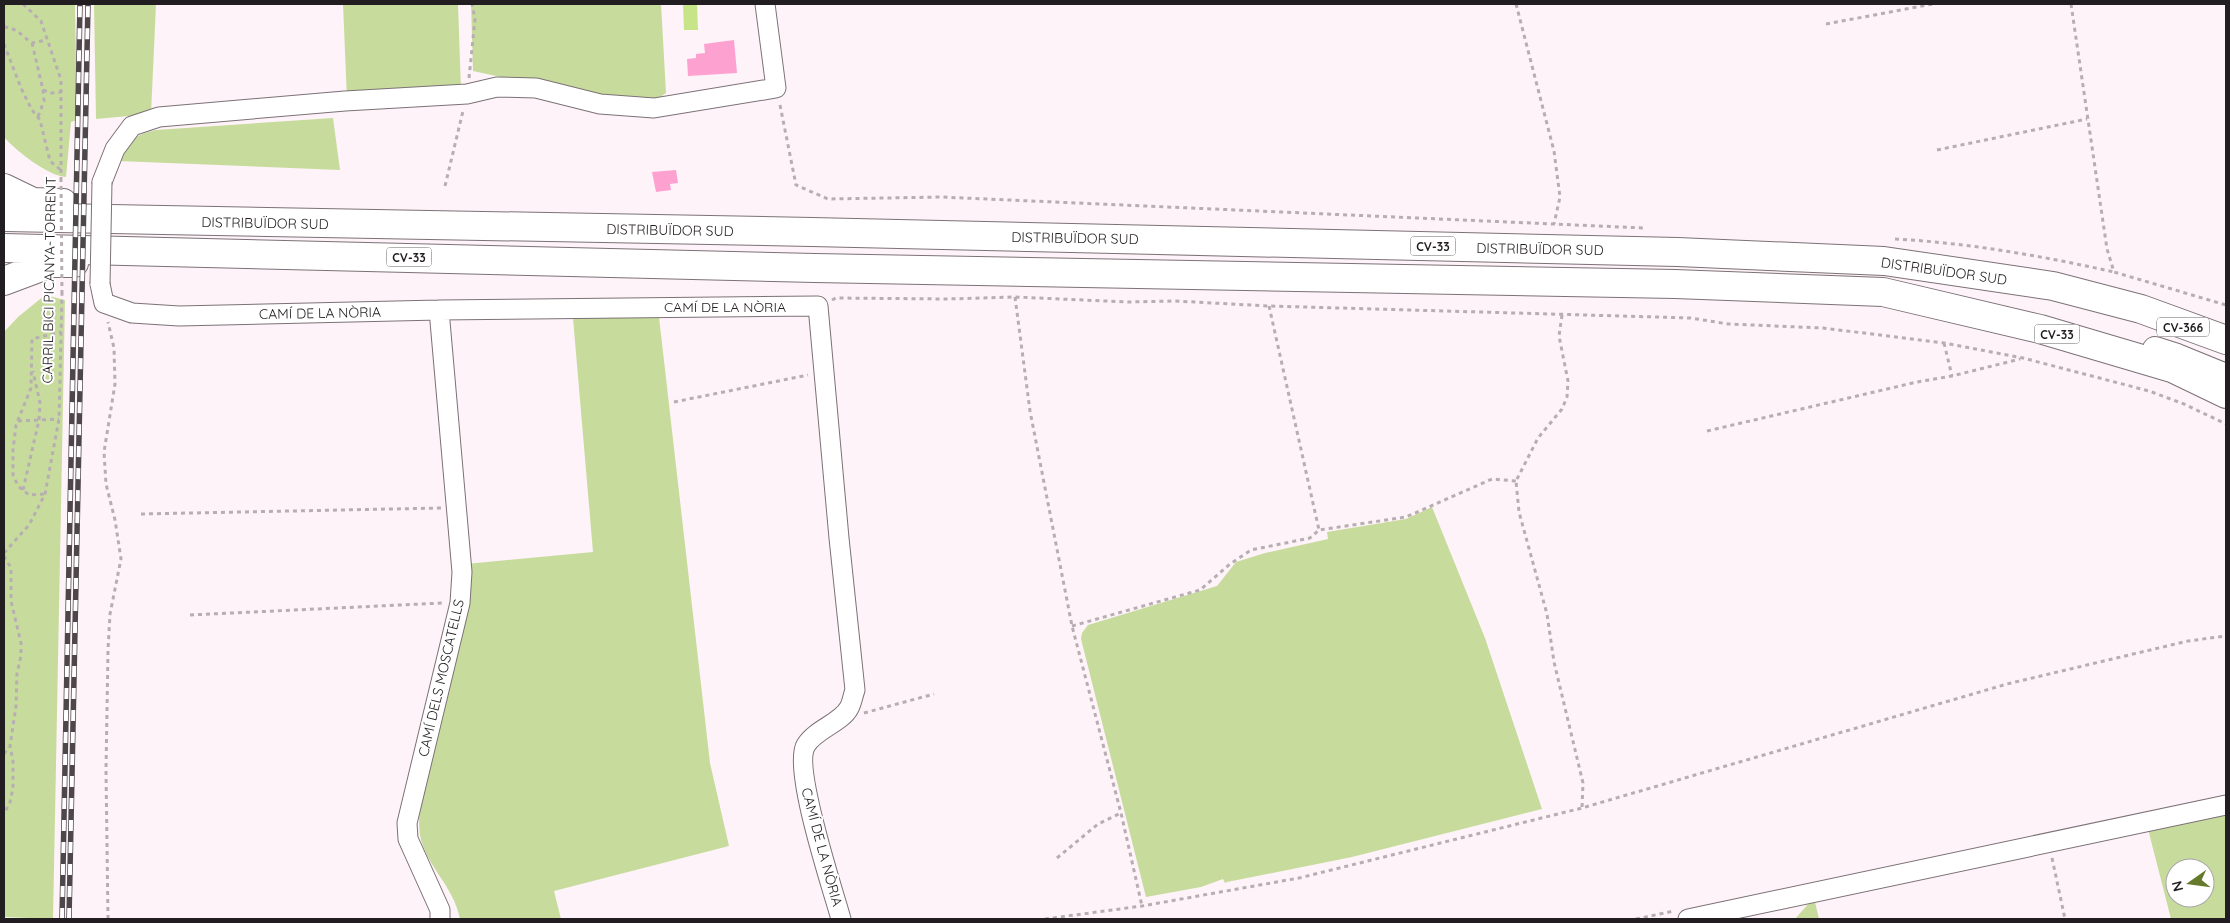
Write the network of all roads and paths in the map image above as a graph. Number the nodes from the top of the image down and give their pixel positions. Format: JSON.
{"nodes":[{"id":1,"x":23,"y":4,"type":"edge"},
{"id":2,"x":766,"y":4,"type":"edge"},
{"id":3,"x":1516,"y":4,"type":"edge"},
{"id":4,"x":1933,"y":4,"type":"edge"},
{"id":5,"x":2071,"y":4,"type":"edge"},
{"id":6,"x":1826,"y":24,"type":"dead end"},
{"id":7,"x":4,"y":27,"type":"edge"},
{"id":8,"x":47,"y":40,"type":"junction"},
{"id":9,"x":32,"y":43,"type":"junction"},
{"id":10,"x":4,"y":44,"type":"edge"},
{"id":11,"x":776,"y":88,"type":"junction"},
{"id":12,"x":43,"y":90,"type":"junction"},
{"id":13,"x":61,"y":92,"type":"junction"},
{"id":14,"x":38,"y":118,"type":"junction"},
{"id":15,"x":2086,"y":119,"type":"junction"},
{"id":16,"x":1937,"y":150,"type":"dead end"},
{"id":17,"x":61,"y":170,"type":"junction"},
{"id":18,"x":4,"y":188,"type":"edge"},
{"id":19,"x":4,"y":217,"type":"edge"},
{"id":20,"x":1554,"y":224,"type":"junction"},
{"id":21,"x":365,"y":225,"type":"junction"},
{"id":22,"x":1654,"y":228,"type":"dead end"},
{"id":23,"x":1893,"y":239,"type":"dead end"},
{"id":24,"x":4,"y":248,"type":"edge"},
{"id":25,"x":386,"y":257,"type":"junction"},
{"id":26,"x":2114,"y":272,"type":"junction"},
{"id":27,"x":4,"y":280,"type":"edge"},
{"id":28,"x":1883,"y":292,"type":"junction"},
{"id":29,"x":1015,"y":297,"type":"junction"},
{"id":30,"x":104,"y":303,"type":"junction"},
{"id":31,"x":2226,"y":305,"type":"edge"},
{"id":32,"x":818,"y":306,"type":"junction"},
{"id":33,"x":1269,"y":306,"type":"junction"},
{"id":34,"x":439,"y":310,"type":"junction"},
{"id":35,"x":2141,"y":310,"type":"junction"},
{"id":36,"x":1562,"y":315,"type":"junction"},
{"id":37,"x":61,"y":332,"type":"junction"},
{"id":38,"x":2226,"y":340,"type":"edge"},
{"id":39,"x":1944,"y":343,"type":"junction"},
{"id":40,"x":2226,"y":345,"type":"edge"},
{"id":41,"x":2023,"y":358,"type":"junction"},
{"id":42,"x":32,"y":365,"type":"junction"},
{"id":43,"x":823,"y":372,"type":"junction"},
{"id":44,"x":1952,"y":376,"type":"junction"},
{"id":45,"x":2226,"y":376,"type":"edge"},
{"id":46,"x":2226,"y":394,"type":"edge"},
{"id":47,"x":674,"y":402,"type":"dead end"},
{"id":48,"x":59,"y":419,"type":"junction"},
{"id":49,"x":39,"y":420,"type":"junction"},
{"id":50,"x":18,"y":421,"type":"junction"},
{"id":51,"x":2226,"y":424,"type":"edge"},
{"id":52,"x":1707,"y":432,"type":"dead end"},
{"id":53,"x":1516,"y":481,"type":"junction"},
{"id":54,"x":23,"y":490,"type":"junction"},
{"id":55,"x":45,"y":494,"type":"junction"},
{"id":56,"x":456,"y":511,"type":"junction"},
{"id":57,"x":141,"y":514,"type":"dead end"},
{"id":58,"x":1319,"y":530,"type":"junction"},
{"id":59,"x":4,"y":554,"type":"edge"},
{"id":60,"x":460,"y":602,"type":"junction"},
{"id":61,"x":190,"y":615,"type":"dead end"},
{"id":62,"x":1072,"y":626,"type":"junction"},
{"id":63,"x":2226,"y":636,"type":"edge"},
{"id":64,"x":934,"y":694,"type":"dead end"},
{"id":65,"x":833,"y":722,"type":"junction"},
{"id":66,"x":10,"y":746,"type":"junction"},
{"id":67,"x":4,"y":754,"type":"edge"},
{"id":68,"x":2226,"y":805,"type":"edge"},
{"id":69,"x":1582,"y":808,"type":"junction"},
{"id":70,"x":1121,"y":813,"type":"junction"},
{"id":71,"x":4,"y":814,"type":"edge"},
{"id":72,"x":2049,"y":842,"type":"junction"},
{"id":73,"x":1056,"y":858,"type":"dead end"},
{"id":74,"x":1142,"y":906,"type":"junction"},
{"id":75,"x":108,"y":919,"type":"edge"},
{"id":76,"x":440,"y":919,"type":"edge"},
{"id":77,"x":842,"y":919,"type":"edge"},
{"id":78,"x":1045,"y":919,"type":"edge"},
{"id":79,"x":1688,"y":919,"type":"edge"},
{"id":80,"x":2066,"y":919,"type":"edge"}],
"edges":[{"from":1,"to":8,"type":"path","name":"CARRIL BICI PICANYA-TORRENT"},
{"from":2,"to":11,"type":"street"},
{"from":3,"to":20,"type":"path"},
{"from":4,"to":6,"type":"path"},
{"from":5,"to":15,"type":"path"},
{"from":7,"to":9,"type":"path"},
{"from":8,"to":9,"type":"path"},
{"from":8,"to":13,"type":"path","name":"CARRIL BICI PICANYA-TORRENT"},
{"from":9,"to":12,"type":"path"},
{"from":10,"to":14,"type":"path"},
{"from":11,"to":20,"type":"path"},
{"from":11,"to":30,"type":"street","bridge":true},
{"from":12,"to":13,"type":"path"},
{"from":12,"to":14,"type":"path"},
{"from":13,"to":17,"type":"path","name":"CARRIL BICI PICANYA-TORRENT"},
{"from":14,"to":17,"type":"path"},
{"from":15,"to":16,"type":"path"},
{"from":15,"to":26,"type":"path"},
{"from":17,"to":37,"type":"path","name":"CARRIL BICI PICANYA-TORRENT","bridge":true},
{"from":18,"to":21,"type":"highway"},
{"from":19,"to":21,"type":"highway","name":"DISTRIBUÏDOR SUD","number":"CV-33"},
{"from":20,"to":22,"type":"path"},
{"from":21,"to":35,"type":"highway","name":"DISTRIBUÏDOR SUD","number":"CV-33"},
{"from":23,"to":26,"type":"path"},
{"from":24,"to":25,"type":"highway","name":"DISTRIBUÏDOR SUD","number":"CV-33"},
{"from":25,"to":27,"type":"highway"},
{"from":25,"to":28,"type":"highway","name":"DISTRIBUÏDOR SUD","number":"CV-33"},
{"from":26,"to":31,"type":"path"},
{"from":28,"to":45,"type":"main road","number":"CV-366"},
{"from":28,"to":46,"type":"highway","number":"CV-33"},
{"from":29,"to":32,"type":"path"},
{"from":29,"to":33,"type":"path"},
{"from":29,"to":62,"type":"path"},
{"from":30,"to":34,"type":"street","name":"CAMÍ DE LA NÒRIA"},
{"from":30,"to":75,"type":"path"},
{"from":32,"to":34,"type":"street","name":"CAMÍ DE LA NÒRIA"},
{"from":32,"to":43,"type":"street","name":"CAMÍ DE LA NÒRIA"},
{"from":33,"to":36,"type":"path"},
{"from":33,"to":58,"type":"path"},
{"from":34,"to":56,"type":"street","name":"CAMÍ DELS MOSCATELLS"},
{"from":35,"to":38,"type":"highway","number":"CV-33"},
{"from":35,"to":40,"type":"main road","number":"CV-366"},
{"from":36,"to":39,"type":"path"},
{"from":36,"to":53,"type":"path"},
{"from":37,"to":42,"type":"path"},
{"from":37,"to":48,"type":"path","name":"CARRIL BICI PICANYA-TORRENT"},
{"from":39,"to":41,"type":"path"},
{"from":39,"to":44,"type":"path"},
{"from":41,"to":44,"type":"path"},
{"from":41,"to":51,"type":"path"},
{"from":42,"to":49,"type":"path"},
{"from":42,"to":50,"type":"path"},
{"from":43,"to":47,"type":"path"},
{"from":43,"to":65,"type":"street","name":"CAMÍ DE LA NÒRIA"},
{"from":44,"to":52,"type":"path"},
{"from":48,"to":49,"type":"path"},
{"from":48,"to":55,"type":"path","name":"CARRIL BICI PICANYA-TORRENT"},
{"from":49,"to":50,"type":"path"},
{"from":49,"to":54,"type":"path"},
{"from":50,"to":54,"type":"path"},
{"from":53,"to":58,"type":"path"},
{"from":53,"to":69,"type":"path"},
{"from":54,"to":55,"type":"path"},
{"from":55,"to":59,"type":"path","name":"CARRIL BICI PICANYA-TORRENT"},
{"from":56,"to":57,"type":"path"},
{"from":56,"to":60,"type":"street","name":"CAMÍ DELS MOSCATELLS"},
{"from":58,"to":62,"type":"path"},
{"from":59,"to":66,"type":"path"},
{"from":60,"to":61,"type":"path"},
{"from":60,"to":76,"type":"street","name":"CAMÍ DELS MOSCATELLS"},
{"from":62,"to":70,"type":"path"},
{"from":63,"to":69,"type":"path"},
{"from":64,"to":65,"type":"path"},
{"from":65,"to":77,"type":"street","name":"CAMÍ DE LA NÒRIA"},
{"from":66,"to":67,"type":"path"},
{"from":66,"to":71,"type":"path"},
{"from":68,"to":72,"type":"street"},
{"from":69,"to":74,"type":"path"},
{"from":70,"to":73,"type":"path"},
{"from":70,"to":74,"type":"path"},
{"from":72,"to":79,"type":"street"},
{"from":72,"to":80,"type":"path"},
{"from":74,"to":78,"type":"path"}]}
